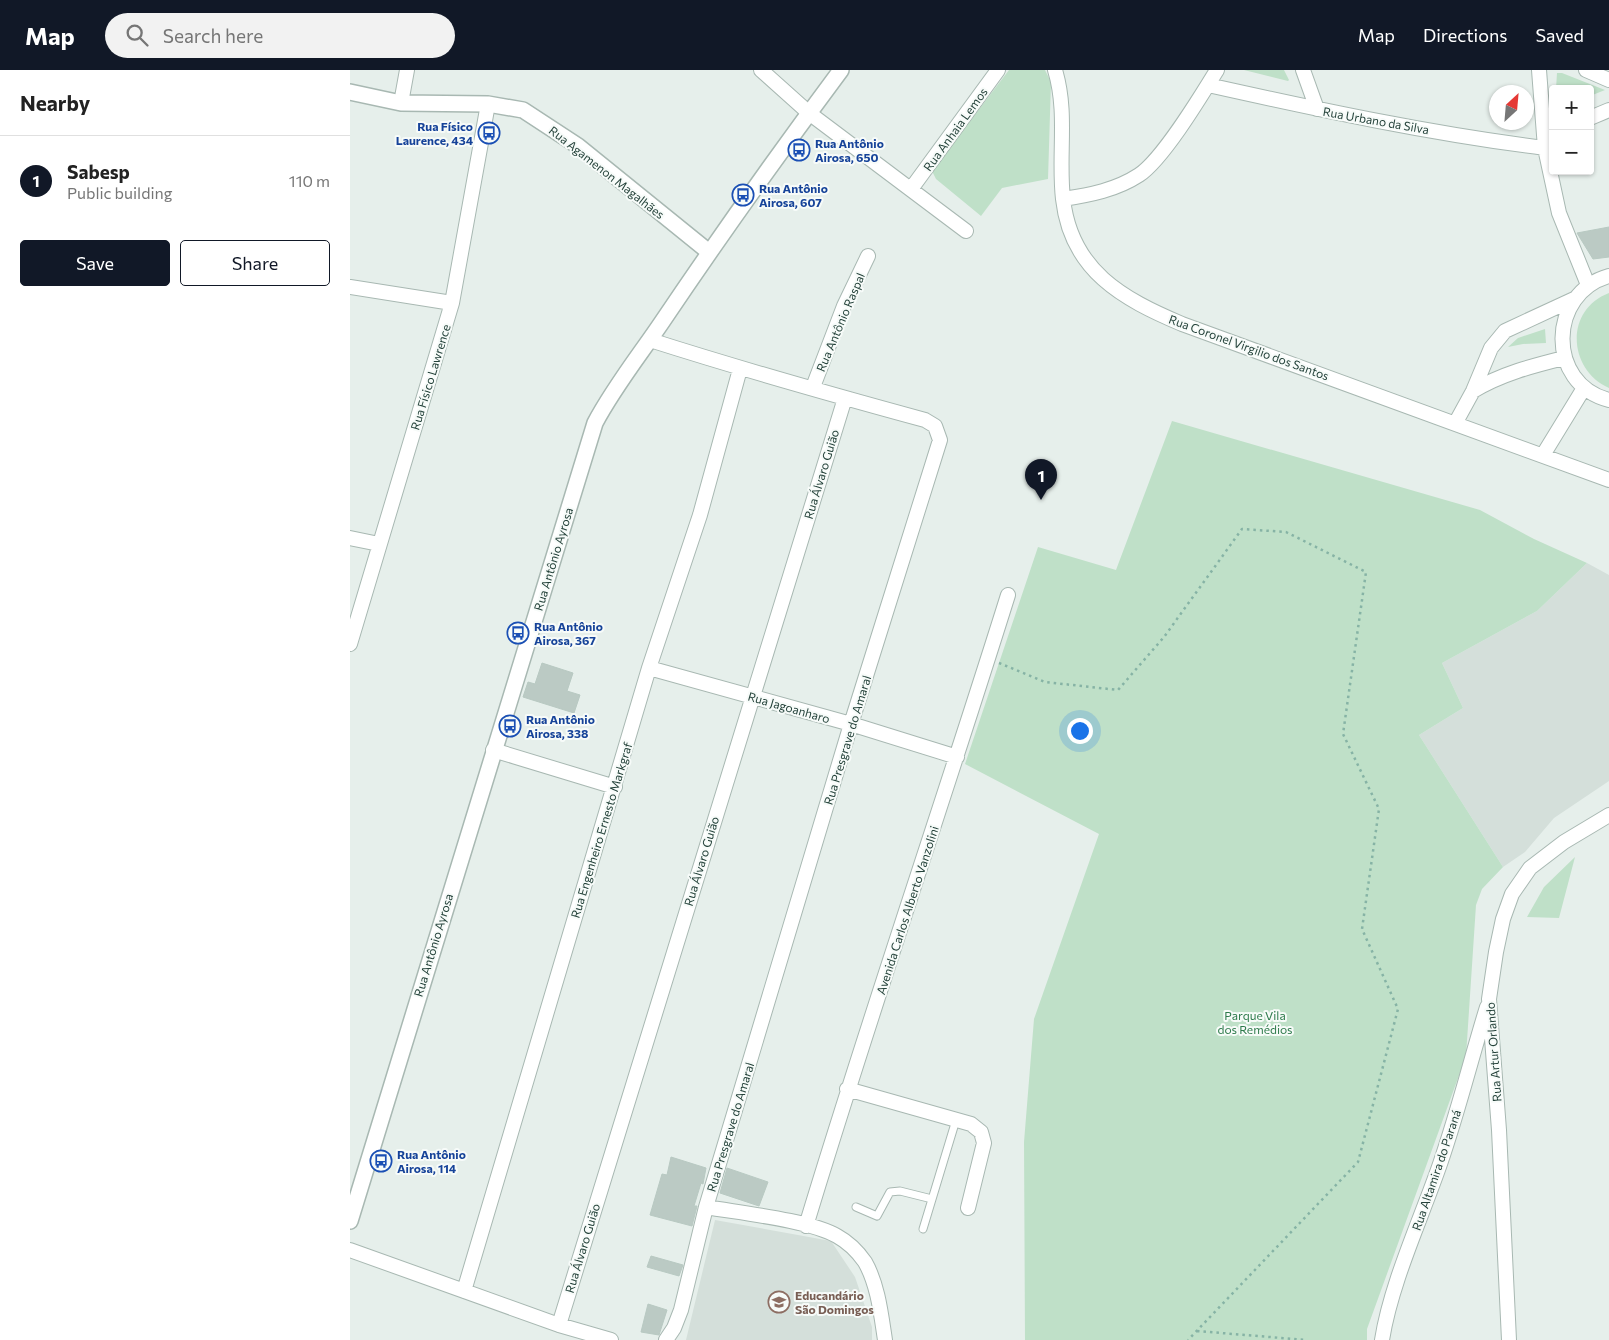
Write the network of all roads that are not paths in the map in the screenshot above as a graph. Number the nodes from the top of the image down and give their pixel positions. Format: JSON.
{"nodes":[{"id":1,"x":407,"y":70,"type":"edge"},
{"id":2,"x":761,"y":70,"type":"edge"},
{"id":3,"x":841,"y":70,"type":"edge"},
{"id":4,"x":998,"y":70,"type":"edge"},
{"id":5,"x":1055,"y":70,"type":"edge"},
{"id":6,"x":1217,"y":70,"type":"edge"},
{"id":7,"x":1303,"y":70,"type":"edge"},
{"id":8,"x":1539,"y":70,"type":"edge"},
{"id":9,"x":1586,"y":70,"type":"edge"},
{"id":10,"x":1609,"y":80,"type":"edge"},
{"id":11,"x":1208,"y":85,"type":"junction"},
{"id":12,"x":350,"y":92,"type":"edge"},
{"id":13,"x":401,"y":103,"type":"junction"},
{"id":14,"x":488,"y":104,"type":"junction"},
{"id":15,"x":1317,"y":109,"type":"junction"},
{"id":16,"x":1609,"y":110,"type":"edge"},
{"id":17,"x":809,"y":113,"type":"junction"},
{"id":18,"x":1594,"y":116,"type":"edge"},
{"id":19,"x":1549,"y":146,"type":"edge"},
{"id":20,"x":1553,"y":175,"type":"edge"},
{"id":21,"x":911,"y":189,"type":"junction"},
{"id":22,"x":1063,"y":199,"type":"junction"},
{"id":23,"x":966,"y":231,"type":"dead end"},
{"id":24,"x":709,"y":252,"type":"junction"},
{"id":25,"x":868,"y":256,"type":"dead end"},
{"id":26,"x":1609,"y":276,"type":"edge"},
{"id":27,"x":1588,"y":285,"type":"junction"},
{"id":28,"x":350,"y":287,"type":"edge"},
{"id":29,"x":1574,"y":299,"type":"junction"},
{"id":30,"x":452,"y":302,"type":"junction"},
{"id":31,"x":650,"y":340,"type":"junction"},
{"id":32,"x":1564,"y":358,"type":"junction"},
{"id":33,"x":740,"y":369,"type":"junction"},
{"id":34,"x":813,"y":387,"type":"junction"},
{"id":35,"x":1584,"y":388,"type":"junction"},
{"id":36,"x":1473,"y":391,"type":"junction"},
{"id":37,"x":845,"y":398,"type":"junction"},
{"id":38,"x":1609,"y":400,"type":"edge"},
{"id":39,"x":1456,"y":422,"type":"junction"},
{"id":40,"x":1542,"y":455,"type":"junction"},
{"id":41,"x":1609,"y":480,"type":"edge"},
{"id":42,"x":350,"y":538,"type":"edge"},
{"id":43,"x":379,"y":544,"type":"junction"},
{"id":44,"x":1008,"y":595,"type":"dead end"},
{"id":45,"x":350,"y":644,"type":"edge"},
{"id":46,"x":649,"y":668,"type":"junction"},
{"id":47,"x":752,"y":696,"type":"junction"},
{"id":48,"x":851,"y":724,"type":"junction"},
{"id":49,"x":494,"y":750,"type":"junction"},
{"id":50,"x":957,"y":757,"type":"junction"},
{"id":51,"x":615,"y":786,"type":"junction"},
{"id":52,"x":1609,"y":815,"type":"edge"},
{"id":53,"x":1489,"y":999,"type":"junction"},
{"id":54,"x":848,"y":1089,"type":"junction"},
{"id":55,"x":956,"y":1120,"type":"junction"},
{"id":56,"x":932,"y":1199,"type":"junction"},
{"id":57,"x":706,"y":1207,"type":"junction"},
{"id":58,"x":856,"y":1208,"type":"dead end"},
{"id":59,"x":968,"y":1208,"type":"dead end"},
{"id":60,"x":350,"y":1221,"type":"edge"},
{"id":61,"x":806,"y":1226,"type":"junction"},
{"id":62,"x":922,"y":1229,"type":"dead end"},
{"id":63,"x":350,"y":1250,"type":"edge"},
{"id":64,"x":464,"y":1291,"type":"junction"},
{"id":65,"x":559,"y":1325,"type":"junction"},
{"id":66,"x":611,"y":1340,"type":"edge"},
{"id":67,"x":666,"y":1340,"type":"edge"},
{"id":68,"x":885,"y":1340,"type":"edge"},
{"id":69,"x":1382,"y":1340,"type":"edge"},
{"id":70,"x":1509,"y":1340,"type":"edge"}],
"edges":[{"from":1,"to":13,"type":"street"},
{"from":2,"to":17,"type":"street"},
{"from":3,"to":17,"type":"street","name":"Rua Antônio Ayrosa"},
{"from":4,"to":21,"type":"street","name":"Rua Anhaia Lemos"},
{"from":5,"to":22,"type":"street","name":"Rua Coronel Virgilio dos Santos"},
{"from":6,"to":11,"type":"street"},
{"from":7,"to":15,"type":"street"},
{"from":8,"to":19,"type":"street"},
{"from":9,"to":10,"type":"street"},
{"from":11,"to":15,"type":"street","name":"Rua Urbano da Silva"},
{"from":11,"to":22,"type":"street"},
{"from":12,"to":13,"type":"street","name":"Rua Agamenon Magalhães"},
{"from":13,"to":14,"type":"street","name":"Rua Agamenon Magalhães"},
{"from":14,"to":24,"type":"street","name":"Rua Agamenon Magalhães"},
{"from":14,"to":30,"type":"street","name":"Rua Físico Lawrence"},
{"from":15,"to":19,"type":"street","name":"Rua Urbano da Silva"},
{"from":16,"to":18,"type":"street"},
{"from":17,"to":21,"type":"street"},
{"from":17,"to":24,"type":"street","name":"Rua Antônio Ayrosa"},
{"from":20,"to":27,"type":"street"},
{"from":21,"to":23,"type":"street"},
{"from":22,"to":39,"type":"street","name":"Rua Coronel Virgilio dos Santos"},
{"from":24,"to":31,"type":"street","name":"Rua Antônio Ayrosa"},
{"from":25,"to":34,"type":"street","name":"Rua Antônio Raspal"},
{"from":26,"to":27,"type":"street"},
{"from":27,"to":29,"type":"street"},
{"from":28,"to":30,"type":"street"},
{"from":29,"to":32,"type":"street"},
{"from":29,"to":36,"type":"street"},
{"from":30,"to":43,"type":"street","name":"Rua Físico Lawrence"},
{"from":31,"to":33,"type":"street","name":"Rua Presgrave do Amaral"},
{"from":31,"to":49,"type":"street","name":"Rua Antônio Ayrosa"},
{"from":32,"to":35,"type":"street"},
{"from":32,"to":36,"type":"street"},
{"from":33,"to":34,"type":"street","name":"Rua Presgrave do Amaral"},
{"from":33,"to":46,"type":"street","name":"Rua Engenheiro Ernesto Markgraf"},
{"from":34,"to":37,"type":"street","name":"Rua Presgrave do Amaral"},
{"from":35,"to":38,"type":"street"},
{"from":35,"to":40,"type":"street"},
{"from":36,"to":39,"type":"street"},
{"from":37,"to":47,"type":"street","name":"Rua Álvaro Guião"},
{"from":37,"to":48,"type":"street","name":"Rua Presgrave do Amaral"},
{"from":39,"to":40,"type":"street","name":"Rua Coronel Virgilio dos Santos"},
{"from":40,"to":41,"type":"street","name":"Rua Coronel Virgilio dos Santos"},
{"from":42,"to":43,"type":"street"},
{"from":43,"to":45,"type":"street","name":"Rua Físico Lawrence"},
{"from":44,"to":50,"type":"street","name":"Avenida Carlos Alberto Vanzolini"},
{"from":46,"to":47,"type":"street","name":"Rua Jagoanharo"},
{"from":46,"to":51,"type":"street","name":"Rua Engenheiro Ernesto Markgraf"},
{"from":47,"to":48,"type":"street","name":"Rua Jagoanharo"},
{"from":47,"to":65,"type":"street","name":"Rua Álvaro Guião"},
{"from":48,"to":50,"type":"street","name":"Rua Jagoanharo"},
{"from":48,"to":57,"type":"street","name":"Rua Presgrave do Amaral"},
{"from":49,"to":51,"type":"street"},
{"from":49,"to":60,"type":"street","name":"Rua Antônio Ayrosa"},
{"from":50,"to":54,"type":"street","name":"Avenida Carlos Alberto Vanzolini"},
{"from":51,"to":64,"type":"street","name":"Rua Engenheiro Ernesto Markgraf"},
{"from":52,"to":53,"type":"street","name":"Rua Artur Orlando"},
{"from":53,"to":69,"type":"street","name":"Rua Altamira do Paraná"},
{"from":53,"to":70,"type":"street","name":"Rua Artur Orlando"},
{"from":54,"to":55,"type":"street"},
{"from":54,"to":61,"type":"street","name":"Avenida Carlos Alberto Vanzolini"},
{"from":55,"to":56,"type":"lane"},
{"from":55,"to":59,"type":"street"},
{"from":56,"to":58,"type":"lane"},
{"from":56,"to":62,"type":"lane"},
{"from":57,"to":61,"type":"street"},
{"from":57,"to":67,"type":"street","name":"Rua Presgrave do Amaral"},
{"from":61,"to":68,"type":"street"},
{"from":63,"to":64,"type":"street"},
{"from":64,"to":65,"type":"street"},
{"from":65,"to":66,"type":"street"}]}
